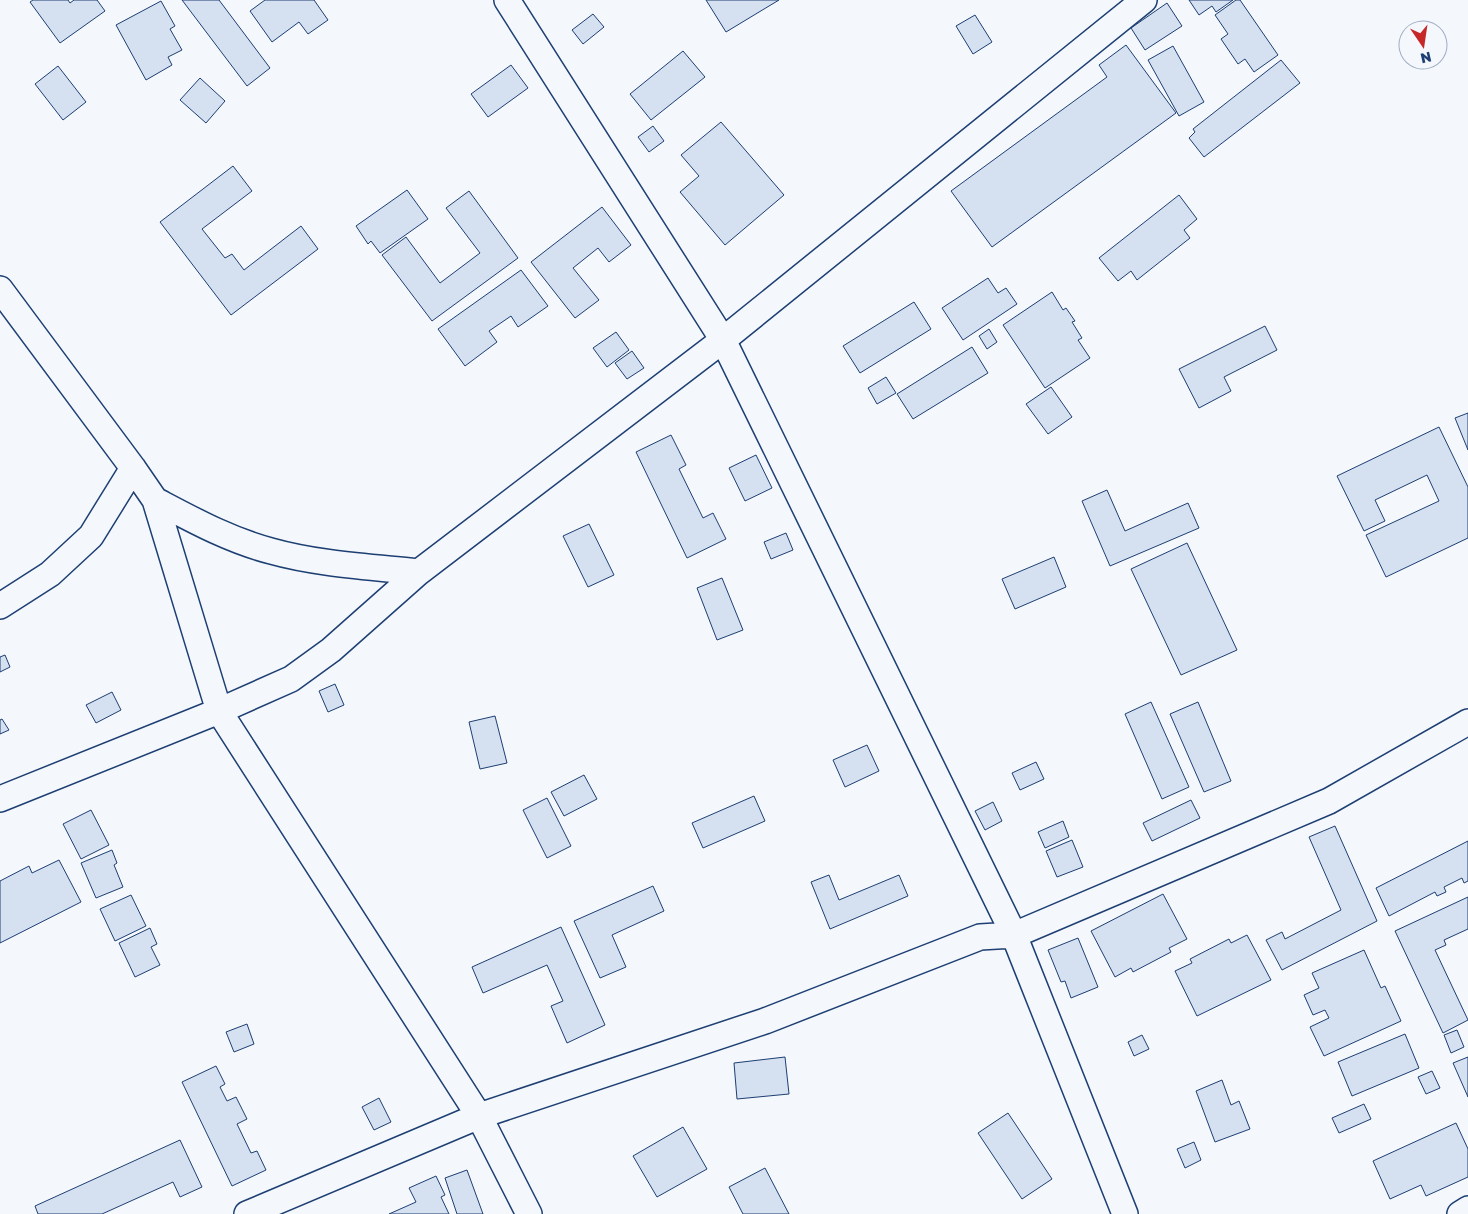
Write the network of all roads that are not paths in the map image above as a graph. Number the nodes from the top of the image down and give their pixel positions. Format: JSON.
{"nodes":[{"id":1,"x":507,"y":0,"type":"edge"},
{"id":2,"x":1144,"y":0,"type":"edge"},
{"id":3,"x":0,"y":289,"type":"edge"},
{"id":4,"x":723,"y":340,"type":"junction"},
{"id":5,"x":133,"y":468,"type":"junction"},
{"id":6,"x":155,"y":500,"type":"junction"},
{"id":7,"x":419,"y":572,"type":"junction"},
{"id":8,"x":0,"y":606,"type":"edge"},
{"id":9,"x":219,"y":711,"type":"junction"},
{"id":10,"x":1468,"y":722,"type":"edge"},
{"id":11,"x":0,"y":799,"type":"edge"},
{"id":12,"x":1014,"y":935,"type":"junction"},
{"id":13,"x":479,"y":1116,"type":"junction"},
{"id":14,"x":1468,"y":1209,"type":"edge"},
{"id":15,"x":247,"y":1214,"type":"edge"},
{"id":16,"x":530,"y":1214,"type":"edge"},
{"id":17,"x":1125,"y":1214,"type":"edge"},
{"id":18,"x":1460,"y":1214,"type":"edge"}],
"edges":[{"from":1,"to":4,"type":"street"},
{"from":2,"to":4,"type":"street"},
{"from":3,"to":5,"type":"street"},
{"from":4,"to":7,"type":"street"},
{"from":4,"to":12,"type":"street"},
{"from":5,"to":6,"type":"street"},
{"from":5,"to":8,"type":"street"},
{"from":6,"to":7,"type":"street"},
{"from":6,"to":9,"type":"street"},
{"from":7,"to":9,"type":"street"},
{"from":9,"to":11,"type":"street"},
{"from":9,"to":13,"type":"street"},
{"from":10,"to":12,"type":"street"},
{"from":12,"to":13,"type":"street"},
{"from":12,"to":17,"type":"street"},
{"from":13,"to":15,"type":"street"},
{"from":13,"to":16,"type":"street"},
{"from":14,"to":18,"type":"street"}]}
